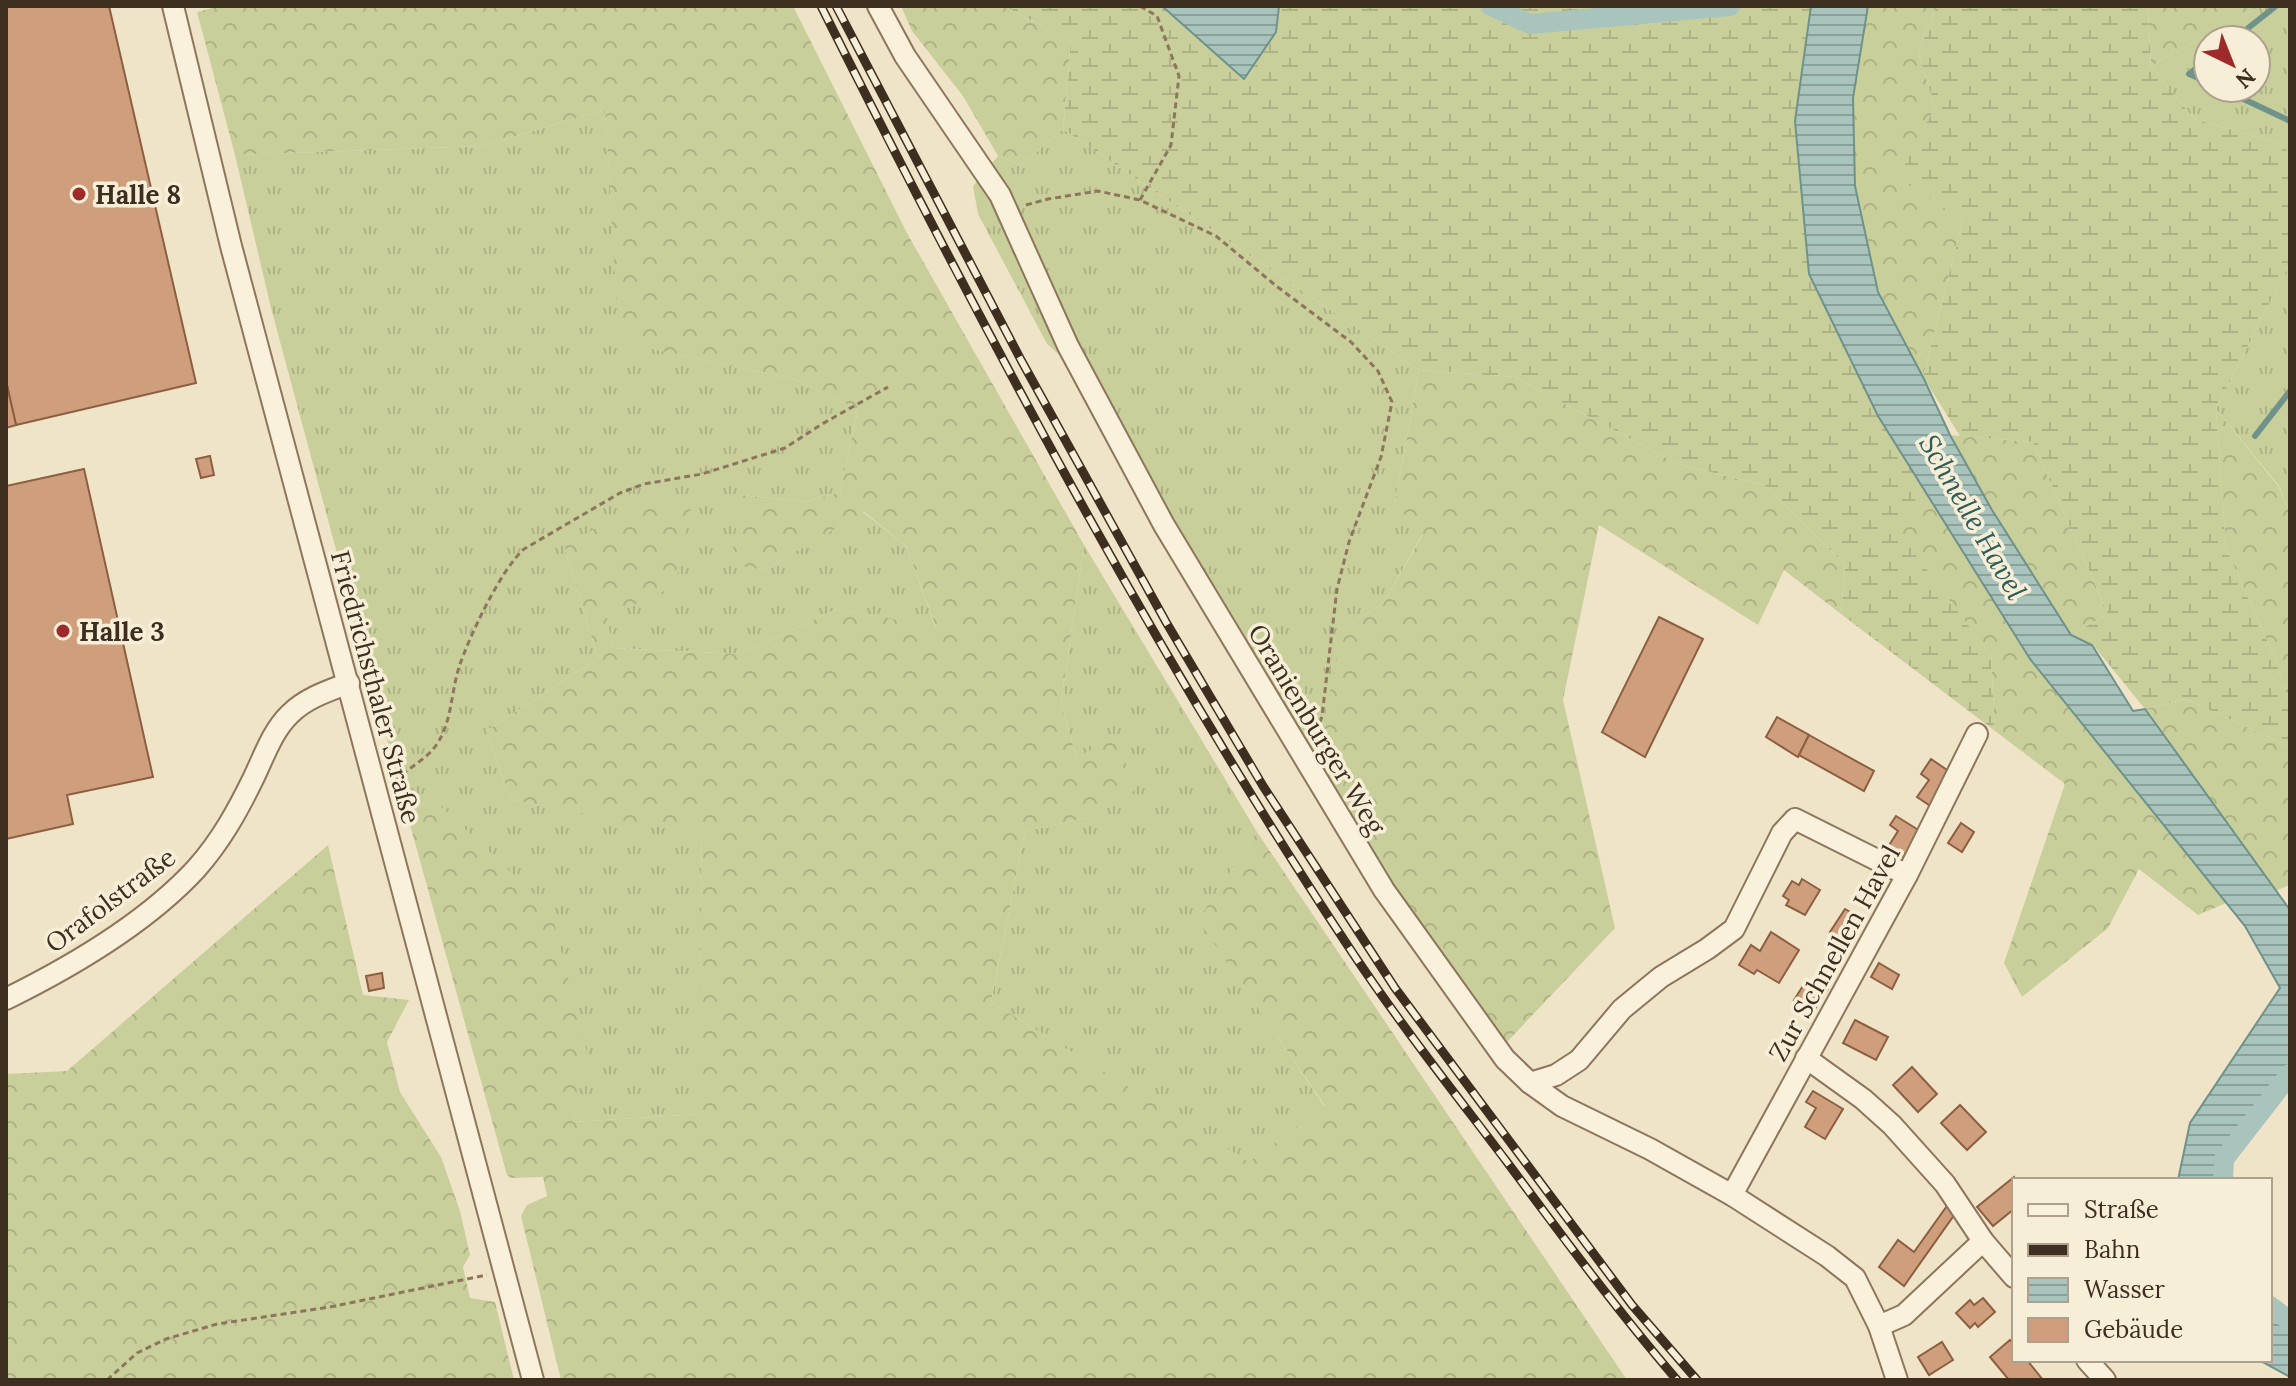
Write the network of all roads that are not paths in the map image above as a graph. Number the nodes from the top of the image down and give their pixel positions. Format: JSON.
{"nodes":[{"id":1,"x":173,"y":6,"type":"edge"},
{"id":2,"x":878,"y":6,"type":"edge"},
{"id":3,"x":349,"y":683,"type":"junction"},
{"id":4,"x":1977,"y":734,"type":"dead end"},
{"id":5,"x":1907,"y":875,"type":"junction"},
{"id":6,"x":6,"y":999,"type":"edge"},
{"id":7,"x":1806,"y":1058,"type":"junction"},
{"id":8,"x":1530,"y":1083,"type":"junction"},
{"id":9,"x":1732,"y":1195,"type":"junction"},
{"id":10,"x":1983,"y":1241,"type":"junction"},
{"id":11,"x":2012,"y":1275,"type":"edge"},
{"id":12,"x":1879,"y":1326,"type":"junction"},
{"id":13,"x":2089,"y":1362,"type":"edge"},
{"id":14,"x":533,"y":1380,"type":"edge"},
{"id":15,"x":1897,"y":1380,"type":"edge"},
{"id":16,"x":2105,"y":1380,"type":"edge"}],
"edges":[{"from":1,"to":3,"type":"street","name":"Friedrichsthaler Straße"},
{"from":2,"to":8,"type":"street","name":"Oranienburger Weg"},
{"from":3,"to":6,"type":"street","name":"Orafolstraße"},
{"from":3,"to":14,"type":"street","name":"Friedrichsthaler Straße"},
{"from":4,"to":5,"type":"street","name":"Zur Schnellen Havel"},
{"from":5,"to":7,"type":"street","name":"Zur Schnellen Havel"},
{"from":5,"to":8,"type":"street"},
{"from":7,"to":9,"type":"street","name":"Zur Schnellen Havel"},
{"from":7,"to":10,"type":"street"},
{"from":8,"to":9,"type":"street","name":"Oranienburger Weg"},
{"from":9,"to":12,"type":"street","name":"Oranienburger Weg"},
{"from":10,"to":11,"type":"street"},
{"from":10,"to":12,"type":"street"},
{"from":12,"to":15,"type":"street","name":"Oranienburger Weg"},
{"from":13,"to":16,"type":"street"}]}
